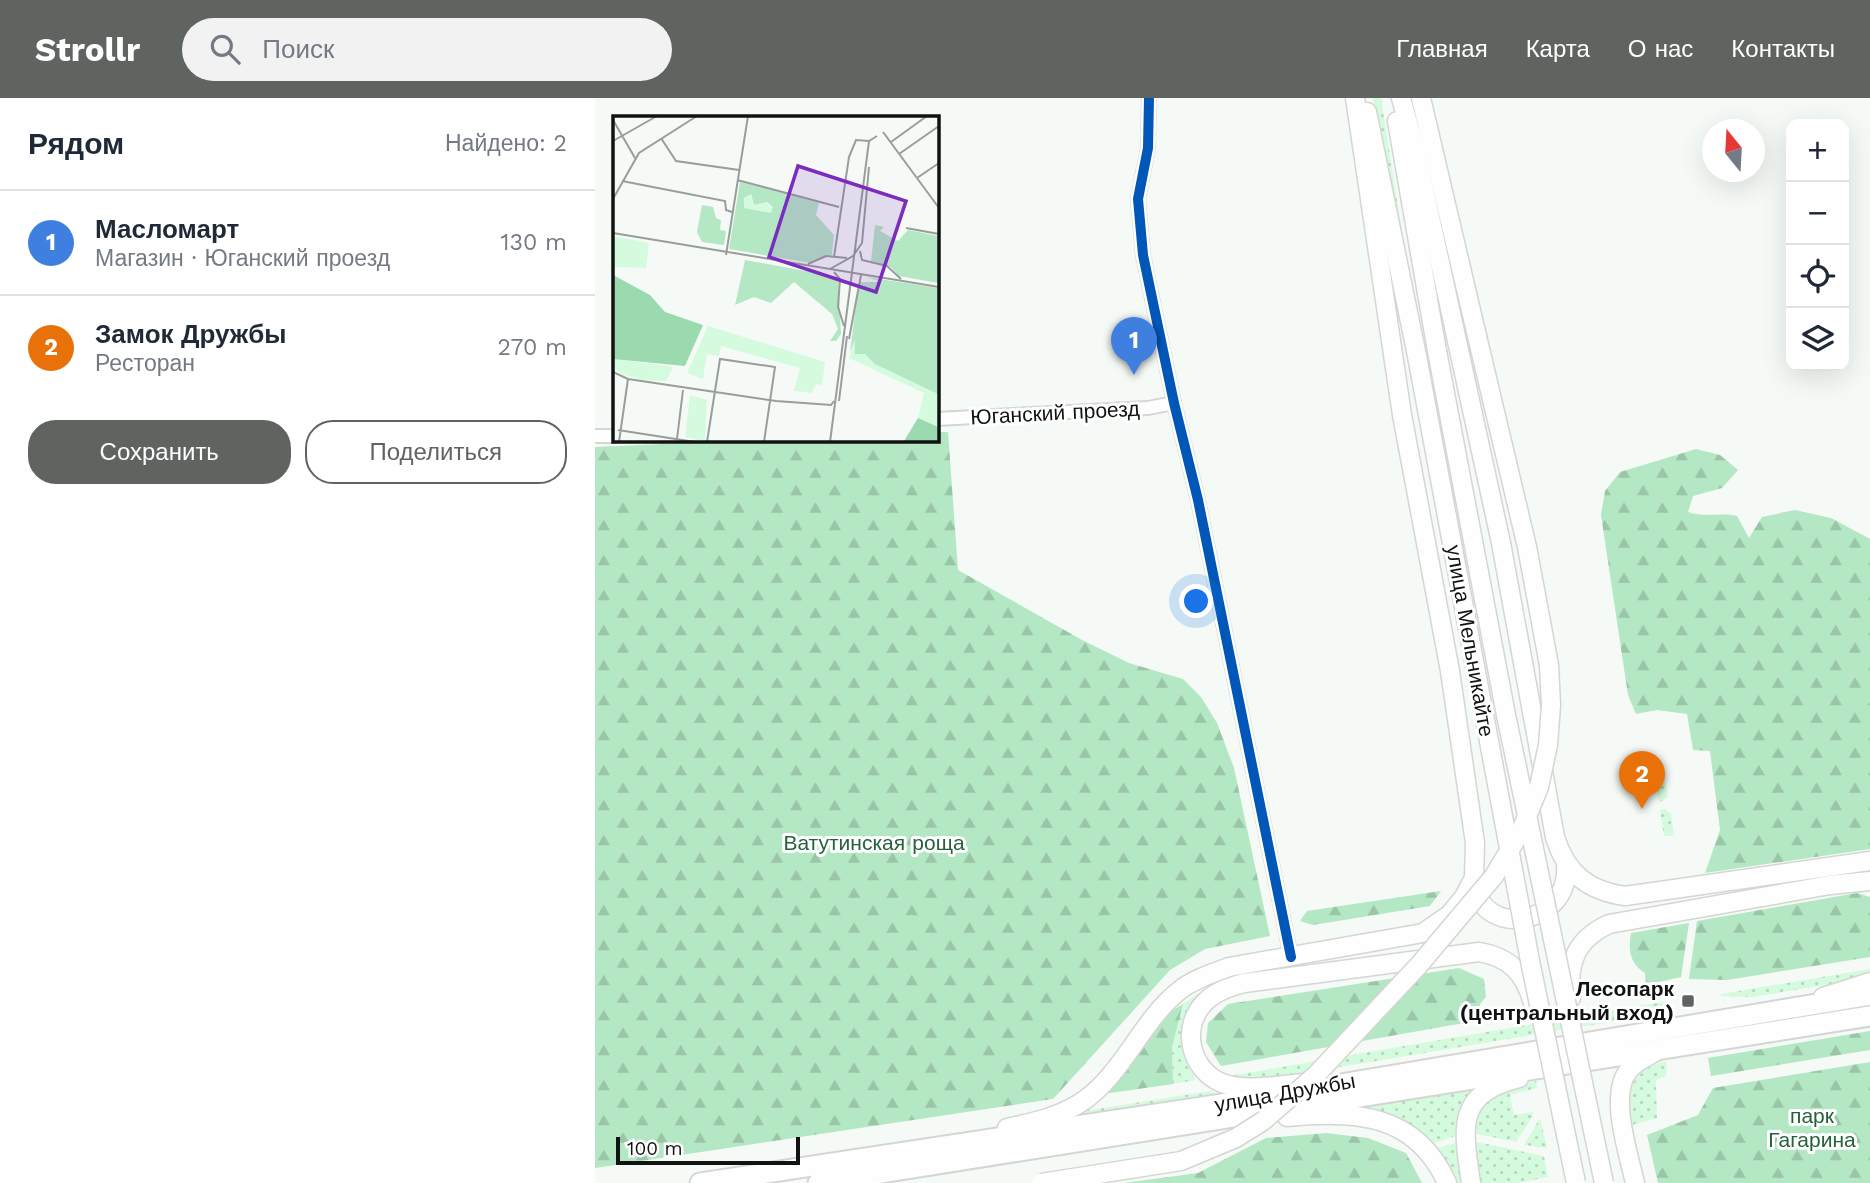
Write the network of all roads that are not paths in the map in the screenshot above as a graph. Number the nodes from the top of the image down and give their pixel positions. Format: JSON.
{"nodes":[{"id":1,"x":1149,"y":98,"type":"edge"},
{"id":2,"x":1355,"y":98,"type":"edge"},
{"id":3,"x":1364,"y":98,"type":"edge"},
{"id":4,"x":1393,"y":98,"type":"edge"},
{"id":5,"x":1401,"y":98,"type":"edge"},
{"id":6,"x":1421,"y":98,"type":"edge"},
{"id":7,"x":1174,"y":403,"type":"junction"},
{"id":8,"x":938,"y":419,"type":"edge"},
{"id":9,"x":595,"y":436,"type":"edge"},
{"id":10,"x":613,"y":436,"type":"edge"},
{"id":11,"x":1870,"y":861,"type":"edge"},
{"id":12,"x":1566,"y":865,"type":"junction"},
{"id":13,"x":1474,"y":878,"type":"junction"},
{"id":14,"x":1870,"y":881,"type":"edge"},
{"id":15,"x":1291,"y":957,"type":"junction"},
{"id":16,"x":1870,"y":982,"type":"edge"},
{"id":17,"x":1870,"y":995,"type":"edge"},
{"id":18,"x":1793,"y":1007,"type":"junction"},
{"id":19,"x":1870,"y":1016,"type":"edge"},
{"id":20,"x":1570,"y":1023,"type":"junction"},
{"id":21,"x":1544,"y":1029,"type":"junction"},
{"id":22,"x":1659,"y":1049,"type":"junction"},
{"id":23,"x":1561,"y":1064,"type":"junction"},
{"id":24,"x":1353,"y":1081,"type":"junction"},
{"id":25,"x":1224,"y":1118,"type":"junction"},
{"id":26,"x":945,"y":1146,"type":"junction"},
{"id":27,"x":700,"y":1183,"type":"edge"},
{"id":28,"x":818,"y":1183,"type":"edge"},
{"id":29,"x":1041,"y":1183,"type":"edge"},
{"id":30,"x":1447,"y":1183,"type":"edge"},
{"id":31,"x":1471,"y":1183,"type":"edge"},
{"id":32,"x":1576,"y":1183,"type":"edge"},
{"id":33,"x":1604,"y":1183,"type":"edge"},
{"id":34,"x":1635,"y":1183,"type":"edge"}],
"edges":[{"from":1,"to":7,"type":"street"},
{"from":2,"to":13,"type":"main road"},
{"from":3,"to":21,"type":"main road","name":"улица Мельникайте","bridge":true},
{"from":4,"to":20,"type":"main road","name":"улица Мельникайте","bridge":true},
{"from":5,"to":12,"type":"main road"},
{"from":6,"to":29,"type":"main road","bridge":true},
{"from":7,"to":8,"type":"street","name":"Юганский проезд"},
{"from":7,"to":15,"type":"street"},
{"from":9,"to":10,"type":"street"},
{"from":11,"to":12,"type":"main road"},
{"from":12,"to":13,"type":"main road"},
{"from":13,"to":15,"type":"main road"},
{"from":14,"to":20,"type":"main road","bridge":true},
{"from":15,"to":26,"type":"main road"},
{"from":16,"to":18,"type":"main road"},
{"from":17,"to":18,"type":"main road","name":"улица Дружбы"},
{"from":18,"to":24,"type":"main road","name":"улица Дружбы"},
{"from":19,"to":22,"type":"main road","name":"улица Дружбы"},
{"from":20,"to":33,"type":"main road","name":"улица Мельникайте","bridge":true},
{"from":21,"to":24,"type":"main road","bridge":true},
{"from":21,"to":32,"type":"main road","name":"улица Мельникайте","bridge":true},
{"from":22,"to":23,"type":"main road","name":"улица Дружбы"},
{"from":22,"to":34,"type":"main road"},
{"from":23,"to":25,"type":"main road","name":"улица Дружбы"},
{"from":23,"to":31,"type":"main road"},
{"from":24,"to":26,"type":"main road","name":"улица Дружбы"},
{"from":25,"to":28,"type":"main road","name":"улица Дружбы"},
{"from":25,"to":30,"type":"main road"},
{"from":26,"to":27,"type":"main road","name":"улица Дружбы"}]}
